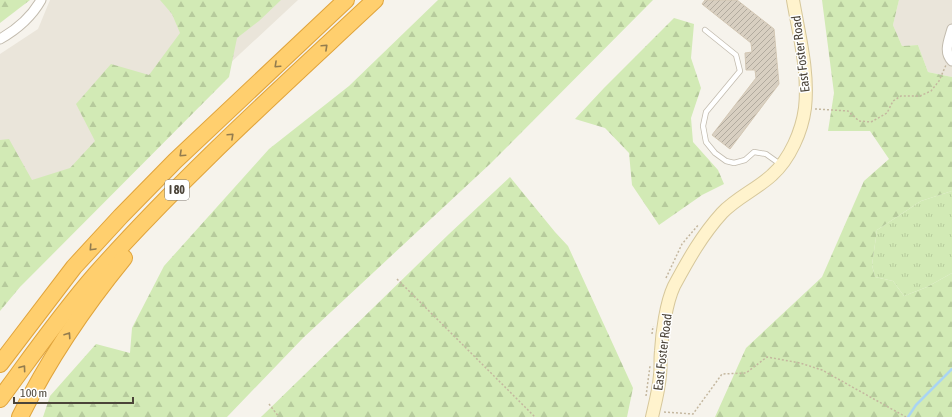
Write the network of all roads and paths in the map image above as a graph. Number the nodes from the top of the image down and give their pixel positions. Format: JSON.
{"nodes":[{"id":1,"x":41,"y":0,"type":"edge"},
{"id":2,"x":346,"y":0,"type":"edge"},
{"id":3,"x":376,"y":0,"type":"edge"},
{"id":4,"x":793,"y":0,"type":"edge"},
{"id":5,"x":952,"y":29,"type":"edge"},
{"id":6,"x":705,"y":30,"type":"dead end"},
{"id":7,"x":0,"y":39,"type":"edge"},
{"id":8,"x":951,"y":60,"type":"edge"},
{"id":9,"x":805,"y":109,"type":"junction"},
{"id":10,"x":213,"y":152,"type":"junction"},
{"id":11,"x":782,"y":165,"type":"junction"},
{"id":12,"x":74,"y":267,"type":"junction"},
{"id":13,"x":396,"y":279,"type":"dead end"},
{"id":14,"x":0,"y":352,"type":"edge"},
{"id":15,"x":0,"y":364,"type":"edge"},
{"id":16,"x":0,"y":399,"type":"edge"},
{"id":17,"x":269,"y":404,"type":"dead end"},
{"id":18,"x":653,"y":414,"type":"edge"},
{"id":19,"x":20,"y":417,"type":"edge"},
{"id":20,"x":280,"y":417,"type":"edge"},
{"id":21,"x":535,"y":417,"type":"edge"},
{"id":22,"x":906,"y":417,"type":"edge"}],
"edges":[{"from":1,"to":7,"type":"street"},
{"from":2,"to":12,"type":"highway","number":"I 80","one_way":true},
{"from":10,"to":3,"type":"highway","number":"I 80","one_way":true},
{"from":4,"to":9,"type":"street","name":"East Foster Road"},
{"from":5,"to":8,"type":"street"},
{"from":6,"to":11,"type":"lane"},
{"from":8,"to":9,"type":"path"},
{"from":9,"to":11,"type":"street","name":"East Foster Road"},
{"from":16,"to":10,"type":"highway","number":"I 80","one_way":true},
{"from":19,"to":10,"type":"highway","one_way":true},
{"from":11,"to":18,"type":"street","name":"East Foster Road"},
{"from":12,"to":14,"type":"highway"},
{"from":12,"to":15,"type":"highway","number":"I 80"},
{"from":13,"to":21,"type":"path"},
{"from":17,"to":20,"type":"path"},
{"from":18,"to":22,"type":"path"}]}
